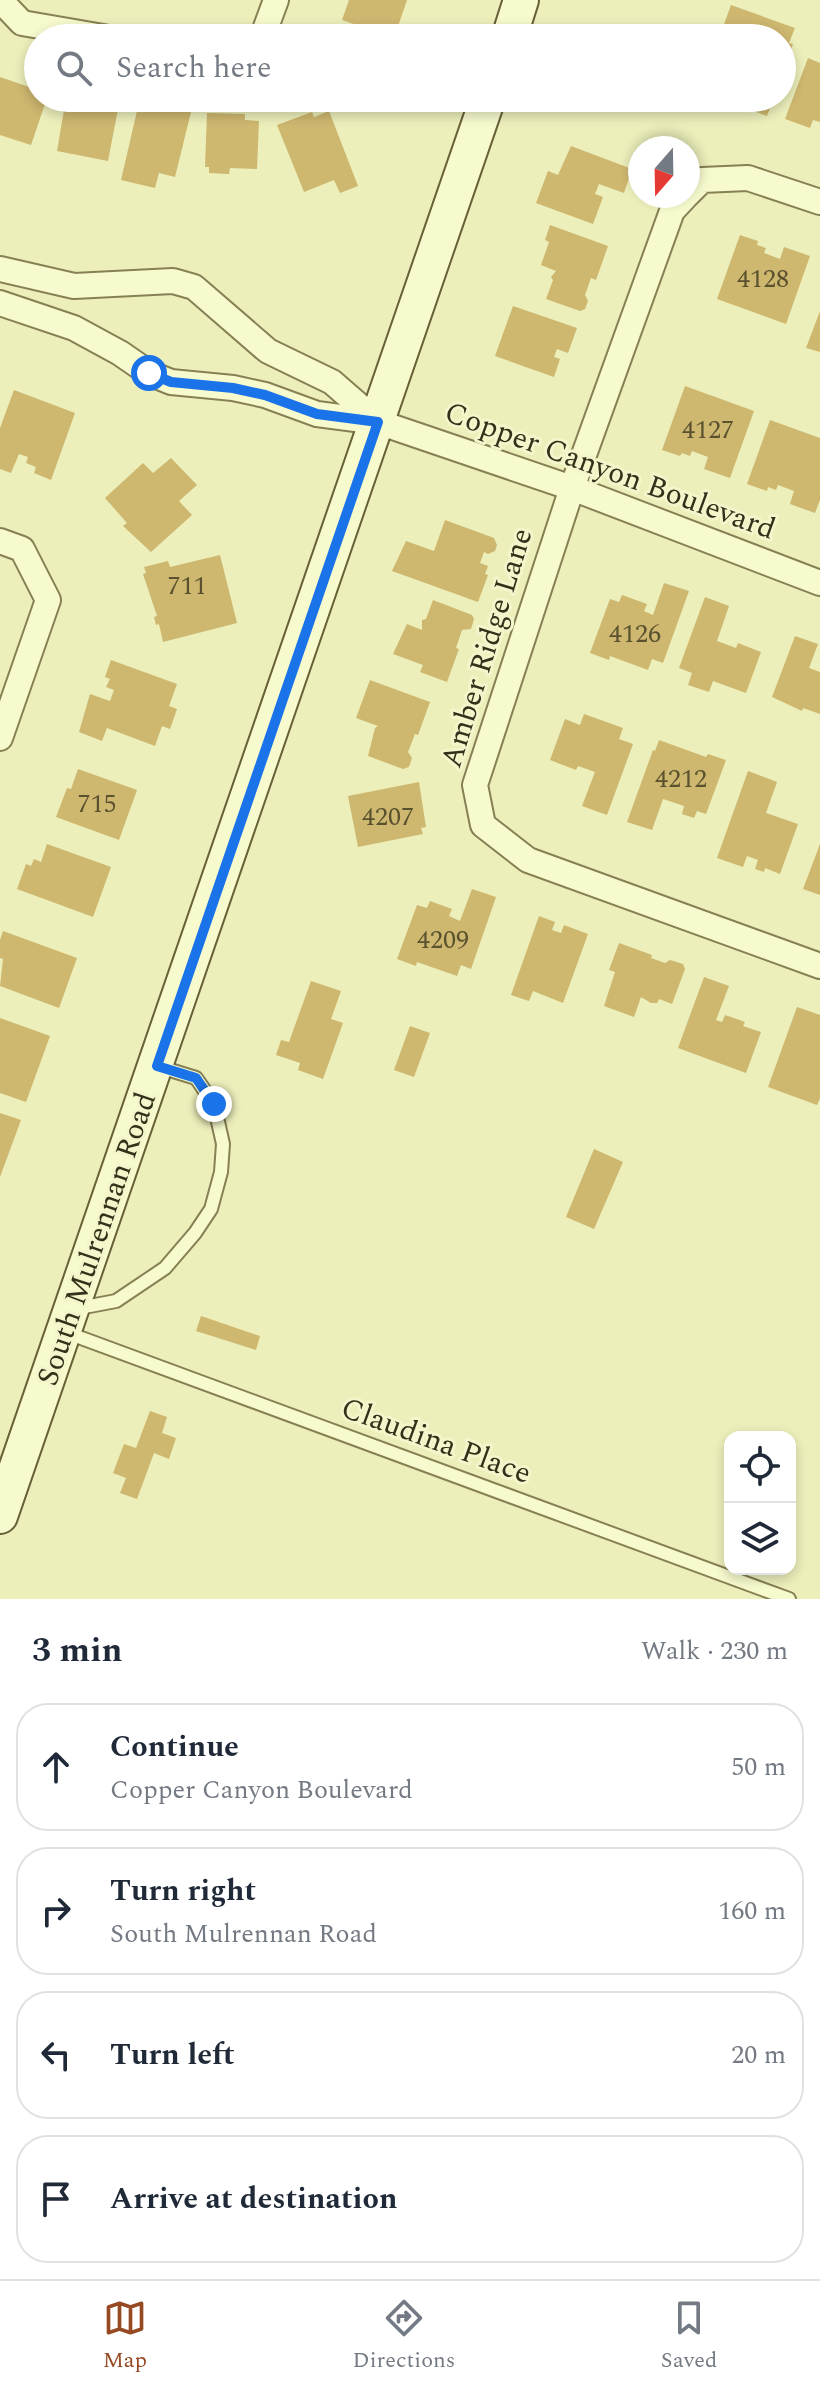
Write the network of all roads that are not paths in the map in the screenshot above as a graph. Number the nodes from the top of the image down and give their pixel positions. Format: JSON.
{"nodes":[{"id":1,"x":0,"y":0,"type":"edge"},
{"id":2,"x":276,"y":0,"type":"edge"},
{"id":3,"x":521,"y":0,"type":"edge"},
{"id":4,"x":28,"y":24,"type":"edge"},
{"id":5,"x":267,"y":24,"type":"edge"},
{"id":6,"x":513,"y":24,"type":"edge"},
{"id":7,"x":483,"y":112,"type":"edge"},
{"id":8,"x":700,"y":182,"type":"edge"},
{"id":9,"x":820,"y":202,"type":"edge"},
{"id":10,"x":675,"y":208,"type":"edge"},
{"id":11,"x":0,"y":269,"type":"edge"},
{"id":12,"x":0,"y":303,"type":"edge"},
{"id":13,"x":378,"y":422,"type":"junction"},
{"id":14,"x":572,"y":488,"type":"junction"},
{"id":15,"x":0,"y":541,"type":"edge"},
{"id":16,"x":820,"y":583,"type":"edge"},
{"id":17,"x":0,"y":738,"type":"edge"},
{"id":18,"x":820,"y":966,"type":"edge"},
{"id":19,"x":157,"y":1066,"type":"junction"},
{"id":20,"x":69,"y":1321,"type":"junction"},
{"id":21,"x":0,"y":1516,"type":"edge"},
{"id":22,"x":789,"y":1599,"type":"edge"}],
"edges":[{"from":1,"to":4,"type":"street"},
{"from":2,"to":5,"type":"street"},
{"from":3,"to":6,"type":"street"},
{"from":7,"to":13,"type":"street","name":"South Mulrennan Road"},
{"from":8,"to":9,"type":"street","name":"Amber Ridge Lane"},
{"from":10,"to":14,"type":"street","name":"Amber Ridge Lane"},
{"from":11,"to":13,"type":"street","name":"Copper Canyon Boulevard"},
{"from":12,"to":13,"type":"street","name":"Copper Canyon Boulevard"},
{"from":13,"to":14,"type":"street","name":"Copper Canyon Boulevard"},
{"from":13,"to":19,"type":"street","name":"South Mulrennan Road"},
{"from":14,"to":16,"type":"street","name":"Copper Canyon Boulevard"},
{"from":14,"to":18,"type":"street","name":"Amber Ridge Lane"},
{"from":15,"to":17,"type":"street"},
{"from":19,"to":20,"type":"street","name":"South Mulrennan Road"},
{"from":19,"to":20,"type":"lane"},
{"from":20,"to":21,"type":"street","name":"South Mulrennan Road"},
{"from":20,"to":22,"type":"lane","name":"Claudina Place"}]}
